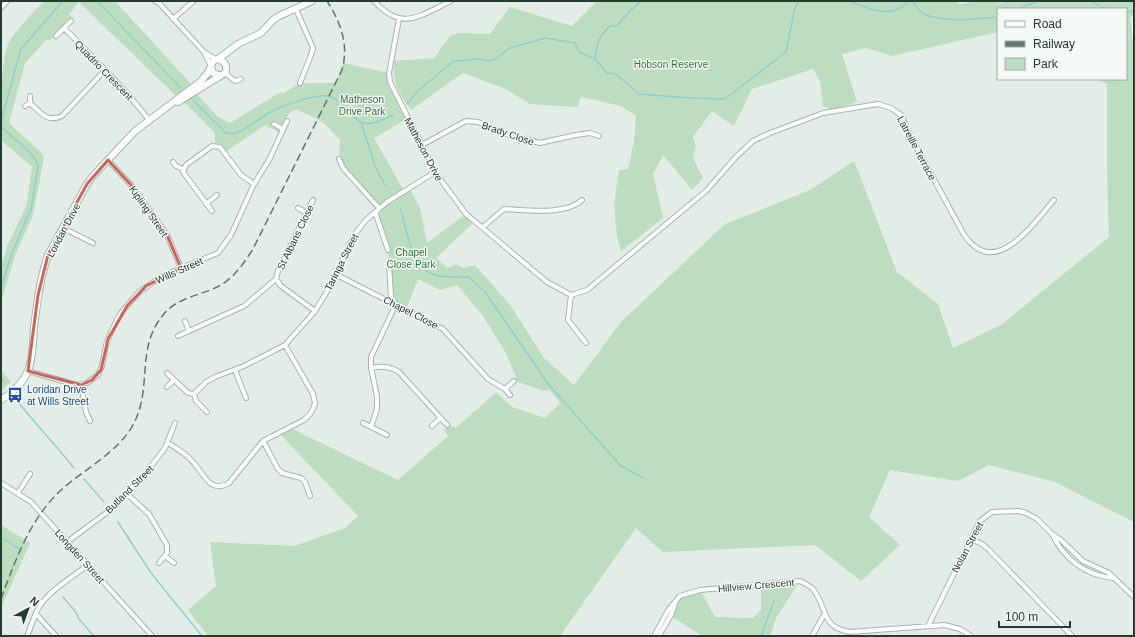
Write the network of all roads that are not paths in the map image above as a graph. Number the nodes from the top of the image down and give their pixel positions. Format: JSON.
{"nodes":[{"id":1,"x":7,"y":1,"type":"edge"},
{"id":2,"x":194,"y":1,"type":"edge"},
{"id":3,"x":312,"y":1,"type":"edge"},
{"id":4,"x":374,"y":1,"type":"edge"},
{"id":5,"x":451,"y":1,"type":"edge"},
{"id":6,"x":157,"y":2,"type":"edge"},
{"id":7,"x":1,"y":8,"type":"edge"},
{"id":8,"x":296,"y":9,"type":"junction"},
{"id":9,"x":173,"y":19,"type":"junction"},
{"id":10,"x":399,"y":19,"type":"junction"},
{"id":11,"x":70,"y":21,"type":"dead end"},
{"id":12,"x":64,"y":28,"type":"junction"},
{"id":13,"x":56,"y":36,"type":"dead end"},
{"id":14,"x":231,"y":50,"type":"junction"},
{"id":15,"x":204,"y":52,"type":"junction"},
{"id":16,"x":218,"y":59,"type":"junction"},
{"id":17,"x":211,"y":66,"type":"junction"},
{"id":18,"x":105,"y":70,"type":"junction"},
{"id":19,"x":223,"y":72,"type":"junction"},
{"id":20,"x":241,"y":79,"type":"dead end"},
{"id":21,"x":300,"y":83,"type":"dead end"},
{"id":22,"x":30,"y":96,"type":"dead end"},
{"id":23,"x":30,"y":103,"type":"junction"},
{"id":24,"x":25,"y":106,"type":"dead end"},
{"id":25,"x":168,"y":107,"type":"junction"},
{"id":26,"x":150,"y":121,"type":"junction"},
{"id":27,"x":287,"y":121,"type":"dead end"},
{"id":28,"x":274,"y":124,"type":"dead end"},
{"id":29,"x":283,"y":129,"type":"junction"},
{"id":30,"x":599,"y":136,"type":"dead end"},
{"id":31,"x":422,"y":145,"type":"junction"},
{"id":32,"x":339,"y":159,"type":"dead end"},
{"id":33,"x":108,"y":160,"type":"junction"},
{"id":34,"x":173,"y":162,"type":"dead end"},
{"id":35,"x":183,"y":169,"type":"junction"},
{"id":36,"x":435,"y":172,"type":"junction"},
{"id":37,"x":254,"y":184,"type":"junction"},
{"id":38,"x":217,"y":195,"type":"dead end"},
{"id":39,"x":313,"y":200,"type":"dead end"},
{"id":40,"x":582,"y":200,"type":"dead end"},
{"id":41,"x":1054,"y":200,"type":"dead end"},
{"id":42,"x":206,"y":204,"type":"junction"},
{"id":43,"x":298,"y":208,"type":"dead end"},
{"id":44,"x":379,"y":208,"type":"junction"},
{"id":45,"x":212,"y":211,"type":"dead end"},
{"id":46,"x":375,"y":212,"type":"junction"},
{"id":47,"x":307,"y":213,"type":"junction"},
{"id":48,"x":483,"y":227,"type":"junction"},
{"id":49,"x":63,"y":228,"type":"junction"},
{"id":50,"x":93,"y":243,"type":"dead end"},
{"id":51,"x":388,"y":250,"type":"dead end"},
{"id":52,"x":389,"y":265,"type":"dead end"},
{"id":53,"x":181,"y":268,"type":"junction"},
{"id":54,"x":337,"y":275,"type":"junction"},
{"id":55,"x":276,"y":279,"type":"junction"},
{"id":56,"x":571,"y":295,"type":"junction"},
{"id":57,"x":389,"y":301,"type":"junction"},
{"id":58,"x":396,"y":304,"type":"junction"},
{"id":59,"x":315,"y":311,"type":"junction"},
{"id":60,"x":185,"y":321,"type":"dead end"},
{"id":61,"x":189,"y":331,"type":"junction"},
{"id":62,"x":178,"y":336,"type":"dead end"},
{"id":63,"x":586,"y":343,"type":"dead end"},
{"id":64,"x":285,"y":345,"type":"junction"},
{"id":65,"x":371,"y":368,"type":"junction"},
{"id":66,"x":235,"y":370,"type":"junction"},
{"id":67,"x":28,"y":371,"type":"junction"},
{"id":68,"x":167,"y":373,"type":"dead end"},
{"id":69,"x":174,"y":380,"type":"junction"},
{"id":70,"x":514,"y":381,"type":"dead end"},
{"id":71,"x":81,"y":385,"type":"junction"},
{"id":72,"x":167,"y":388,"type":"dead end"},
{"id":73,"x":505,"y":389,"type":"junction"},
{"id":74,"x":194,"y":394,"type":"junction"},
{"id":75,"x":510,"y":394,"type":"dead end"},
{"id":76,"x":246,"y":398,"type":"dead end"},
{"id":77,"x":1,"y":400,"type":"edge"},
{"id":78,"x":207,"y":412,"type":"dead end"},
{"id":79,"x":440,"y":418,"type":"junction"},
{"id":80,"x":90,"y":421,"type":"dead end"},
{"id":81,"x":175,"y":423,"type":"dead end"},
{"id":82,"x":363,"y":423,"type":"dead end"},
{"id":83,"x":432,"y":426,"type":"dead end"},
{"id":84,"x":448,"y":426,"type":"dead end"},
{"id":85,"x":371,"y":427,"type":"junction"},
{"id":86,"x":387,"y":435,"type":"dead end"},
{"id":87,"x":263,"y":441,"type":"junction"},
{"id":88,"x":168,"y":443,"type":"junction"},
{"id":89,"x":30,"y":474,"type":"dead end"},
{"id":90,"x":1,"y":484,"type":"edge"},
{"id":91,"x":18,"y":493,"type":"junction"},
{"id":92,"x":127,"y":494,"type":"junction"},
{"id":93,"x":310,"y":496,"type":"dead end"},
{"id":94,"x":1052,"y":534,"type":"junction"},
{"id":95,"x":971,"y":539,"type":"junction"},
{"id":96,"x":67,"y":542,"type":"junction"},
{"id":97,"x":165,"y":556,"type":"junction"},
{"id":98,"x":159,"y":563,"type":"dead end"},
{"id":99,"x":174,"y":563,"type":"dead end"},
{"id":100,"x":88,"y":565,"type":"junction"},
{"id":101,"x":1114,"y":578,"type":"junction"},
{"id":102,"x":1134,"y":597,"type":"edge"},
{"id":103,"x":675,"y":602,"type":"junction"},
{"id":104,"x":36,"y":614,"type":"junction"},
{"id":105,"x":824,"y":615,"type":"junction"},
{"id":106,"x":928,"y":626,"type":"junction"},
{"id":107,"x":27,"y":636,"type":"edge"},
{"id":108,"x":56,"y":636,"type":"edge"},
{"id":109,"x":152,"y":636,"type":"edge"},
{"id":110,"x":654,"y":636,"type":"edge"},
{"id":111,"x":659,"y":636,"type":"edge"},
{"id":112,"x":812,"y":636,"type":"edge"},
{"id":113,"x":971,"y":636,"type":"edge"},
{"id":114,"x":1072,"y":636,"type":"edge"}],
"edges":[{"from":1,"to":7,"type":"street"},
{"from":2,"to":9,"type":"street"},
{"from":3,"to":8,"type":"street"},
{"from":4,"to":10,"type":"street"},
{"from":5,"to":10,"type":"street"},
{"from":6,"to":9,"type":"street"},
{"from":8,"to":14,"type":"street"},
{"from":8,"to":21,"type":"street"},
{"from":9,"to":15,"type":"street"},
{"from":10,"to":31,"type":"street","name":"Matheson Drive"},
{"from":11,"to":12,"type":"street"},
{"from":12,"to":13,"type":"street"},
{"from":12,"to":18,"type":"street","name":"Quadrio Crescent"},
{"from":14,"to":16,"type":"street"},
{"from":14,"to":19,"type":"street"},
{"from":15,"to":16,"type":"street"},
{"from":15,"to":17,"type":"street"},
{"from":16,"to":17,"type":"street"},
{"from":16,"to":19,"type":"street"},
{"from":17,"to":19,"type":"street"},
{"from":17,"to":25,"type":"street","name":"Loridan Drive"},
{"from":18,"to":23,"type":"street"},
{"from":18,"to":26,"type":"street","name":"Quadrio Crescent"},
{"from":19,"to":20,"type":"street"},
{"from":19,"to":25,"type":"street","name":"Loridan Drive"},
{"from":22,"to":23,"type":"street"},
{"from":23,"to":24,"type":"street"},
{"from":25,"to":26,"type":"street","name":"Loridan Drive"},
{"from":26,"to":33,"type":"street","name":"Loridan Drive"},
{"from":27,"to":29,"type":"street","name":"Wills Street"},
{"from":28,"to":29,"type":"street"},
{"from":29,"to":37,"type":"street","name":"Wills Street"},
{"from":30,"to":31,"type":"street","name":"Brady Close"},
{"from":31,"to":36,"type":"street","name":"Matheson Drive"},
{"from":32,"to":44,"type":"street"},
{"from":33,"to":49,"type":"street","name":"Loridan Drive"},
{"from":33,"to":53,"type":"street","name":"Kipling Street"},
{"from":34,"to":35,"type":"street"},
{"from":35,"to":37,"type":"street"},
{"from":35,"to":42,"type":"street"},
{"from":36,"to":44,"type":"street","name":"Taringa Street"},
{"from":36,"to":48,"type":"street","name":"Matheson Drive"},
{"from":37,"to":53,"type":"street","name":"Wills Street"},
{"from":38,"to":42,"type":"street"},
{"from":39,"to":47,"type":"street","name":"St Albans Close"},
{"from":40,"to":48,"type":"street"},
{"from":41,"to":56,"type":"street","name":"Latreille Terrace"},
{"from":42,"to":45,"type":"street"},
{"from":43,"to":47,"type":"street"},
{"from":44,"to":46,"type":"street","name":"Taringa Street"},
{"from":46,"to":51,"type":"street"},
{"from":46,"to":54,"type":"street","name":"Taringa Street"},
{"from":47,"to":55,"type":"street","name":"St Albans Close"},
{"from":48,"to":56,"type":"street","name":"Matheson Drive"},
{"from":49,"to":50,"type":"street"},
{"from":49,"to":67,"type":"street","name":"Loridan Drive"},
{"from":52,"to":57,"type":"street"},
{"from":53,"to":71,"type":"street","name":"Wills Street"},
{"from":54,"to":57,"type":"street","name":"Chapel Close"},
{"from":54,"to":59,"type":"street","name":"Taringa Street"},
{"from":55,"to":59,"type":"street"},
{"from":55,"to":61,"type":"street","name":"St Albans Close"},
{"from":56,"to":63,"type":"street"},
{"from":57,"to":58,"type":"street","name":"Chapel Close"},
{"from":58,"to":65,"type":"street"},
{"from":58,"to":73,"type":"street","name":"Chapel Close"},
{"from":59,"to":64,"type":"street","name":"Taringa Street"},
{"from":60,"to":61,"type":"street"},
{"from":61,"to":62,"type":"street","name":"St Albans Close"},
{"from":64,"to":66,"type":"street","name":"Taringa Street"},
{"from":64,"to":87,"type":"street"},
{"from":65,"to":79,"type":"street"},
{"from":65,"to":85,"type":"street"},
{"from":66,"to":74,"type":"street","name":"Taringa Street"},
{"from":66,"to":76,"type":"street"},
{"from":67,"to":71,"type":"street"},
{"from":67,"to":77,"type":"street","name":"Loridan Drive"},
{"from":68,"to":69,"type":"street"},
{"from":69,"to":72,"type":"street"},
{"from":69,"to":74,"type":"street"},
{"from":70,"to":73,"type":"street"},
{"from":71,"to":80,"type":"street"},
{"from":73,"to":75,"type":"street","name":"Chapel Close"},
{"from":74,"to":78,"type":"street"},
{"from":79,"to":83,"type":"street"},
{"from":79,"to":84,"type":"street"},
{"from":81,"to":88,"type":"street","name":"Butland Street"},
{"from":82,"to":85,"type":"street"},
{"from":85,"to":86,"type":"street"},
{"from":87,"to":88,"type":"street"},
{"from":87,"to":93,"type":"street"},
{"from":88,"to":92,"type":"street","name":"Butland Street"},
{"from":89,"to":91,"type":"street"},
{"from":90,"to":91,"type":"street","name":"Longden Street"},
{"from":91,"to":96,"type":"street","name":"Longden Street"},
{"from":92,"to":96,"type":"street","name":"Butland Street"},
{"from":92,"to":97,"type":"street"},
{"from":94,"to":95,"type":"street","name":"Nolan Street"},
{"from":94,"to":101,"type":"street","name":"Nolan Street"},
{"from":94,"to":101,"type":"street","name":"Nolan Street"},
{"from":95,"to":106,"type":"street","name":"Nolan Street"},
{"from":95,"to":114,"type":"street"},
{"from":96,"to":100,"type":"street","name":"Longden Street"},
{"from":97,"to":98,"type":"street"},
{"from":97,"to":99,"type":"street"},
{"from":100,"to":104,"type":"street"},
{"from":100,"to":109,"type":"street","name":"Longden Street"},
{"from":101,"to":102,"type":"street","name":"Nolan Street"},
{"from":103,"to":105,"type":"street","name":"Hillview Crescent"},
{"from":103,"to":110,"type":"street","name":"Hillview Crescent"},
{"from":103,"to":111,"type":"street"},
{"from":104,"to":107,"type":"street"},
{"from":104,"to":108,"type":"street"},
{"from":105,"to":106,"type":"street","name":"Hillview Crescent"},
{"from":105,"to":112,"type":"street"},
{"from":106,"to":113,"type":"street","name":"Hillview Crescent"}]}
